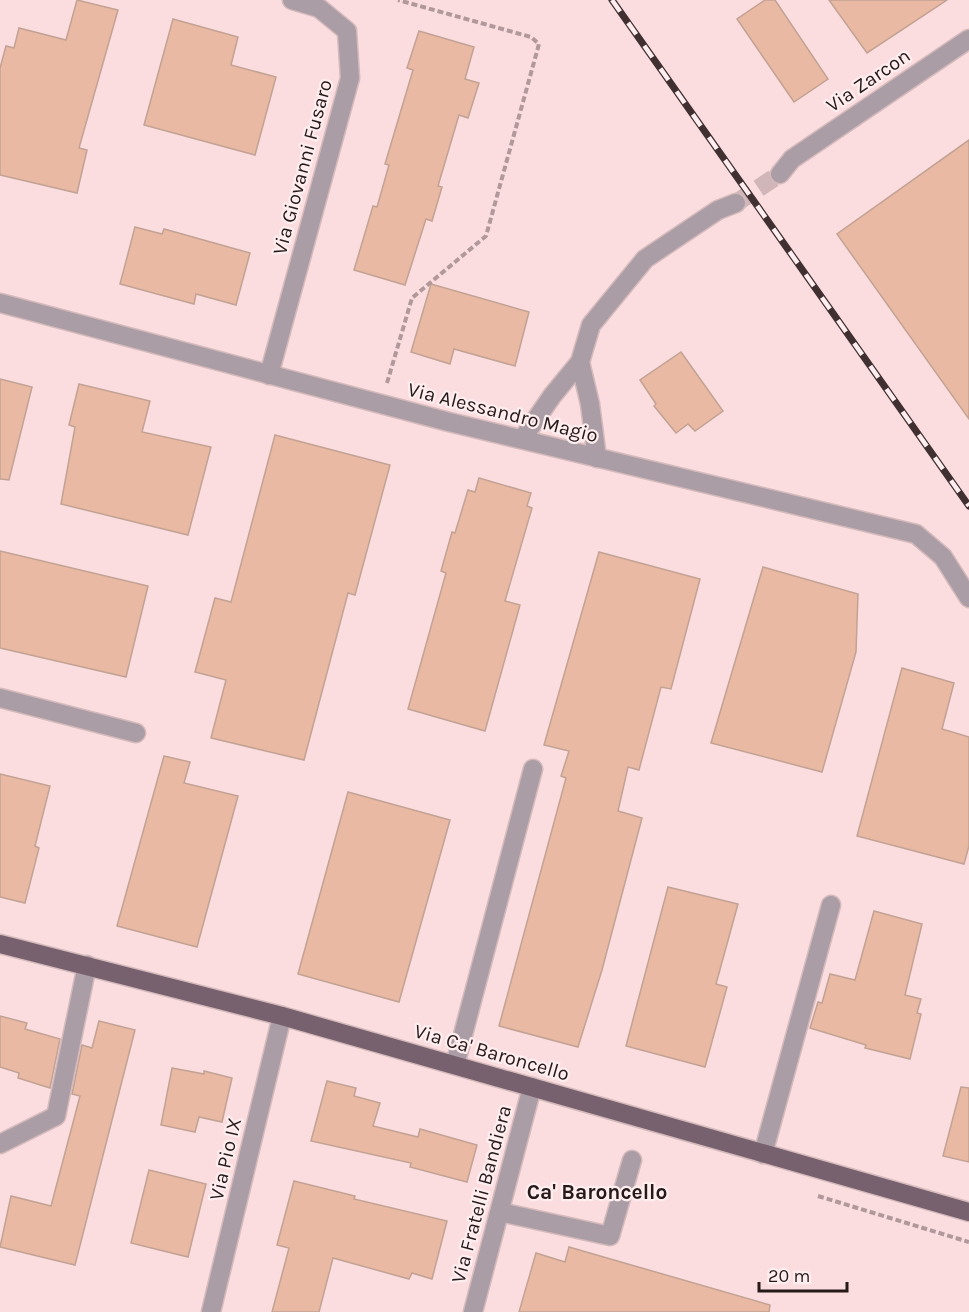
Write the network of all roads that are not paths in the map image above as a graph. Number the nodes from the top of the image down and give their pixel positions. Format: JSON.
{"nodes":[{"id":1,"x":292,"y":0,"type":"edge"},
{"id":2,"x":969,"y":39,"type":"edge"},
{"id":3,"x":777,"y":169,"type":"tunnel mouth"},
{"id":4,"x":733,"y":198,"type":"tunnel mouth"},
{"id":5,"x":0,"y":303,"type":"edge"},
{"id":6,"x":580,"y":362,"type":"junction"},
{"id":7,"x":269,"y":375,"type":"junction"},
{"id":8,"x":523,"y":438,"type":"junction"},
{"id":9,"x":597,"y":458,"type":"junction"},
{"id":10,"x":969,"y":598,"type":"edge"},
{"id":11,"x":0,"y":698,"type":"edge"},
{"id":12,"x":136,"y":733,"type":"dead end"},
{"id":13,"x":532,"y":769,"type":"dead end"},
{"id":14,"x":831,"y":905,"type":"dead end"},
{"id":15,"x":0,"y":944,"type":"edge"},
{"id":16,"x":87,"y":965,"type":"junction"},
{"id":17,"x":282,"y":1016,"type":"junction"},
{"id":18,"x":455,"y":1065,"type":"junction"},
{"id":19,"x":532,"y":1087,"type":"junction"},
{"id":20,"x":0,"y":1144,"type":"edge"},
{"id":21,"x":763,"y":1154,"type":"junction"},
{"id":22,"x":632,"y":1160,"type":"dead end"},
{"id":23,"x":500,"y":1212,"type":"junction"},
{"id":24,"x":969,"y":1212,"type":"edge"},
{"id":25,"x":211,"y":1312,"type":"edge"},
{"id":26,"x":473,"y":1312,"type":"edge"}],
"edges":[{"from":1,"to":7,"type":"street","name":"Via Giovanni Fusaro"},
{"from":2,"to":3,"type":"street","name":"Via Zarcon"},
{"from":4,"to":6,"type":"street"},
{"from":5,"to":7,"type":"street","name":"Via Alessandro Magio"},
{"from":6,"to":8,"type":"street"},
{"from":6,"to":9,"type":"street"},
{"from":7,"to":8,"type":"street","name":"Via Alessandro Magio"},
{"from":8,"to":9,"type":"street","name":"Via Alessandro Magio"},
{"from":9,"to":10,"type":"street","name":"Via Alessandro Magio"},
{"from":11,"to":12,"type":"street"},
{"from":13,"to":18,"type":"street"},
{"from":14,"to":21,"type":"street"},
{"from":15,"to":16,"type":"main road","name":"Via Ca' Baroncello"},
{"from":16,"to":17,"type":"main road","name":"Via Ca' Baroncello"},
{"from":16,"to":20,"type":"street"},
{"from":17,"to":18,"type":"main road","name":"Via Ca' Baroncello"},
{"from":17,"to":25,"type":"street","name":"Via Pio IX"},
{"from":18,"to":19,"type":"main road","name":"Via Ca' Baroncello"},
{"from":19,"to":21,"type":"main road","name":"Via Ca' Baroncello"},
{"from":19,"to":23,"type":"street","name":"Via Fratelli Bandiera"},
{"from":21,"to":24,"type":"main road","name":"Via Ca' Baroncello"},
{"from":22,"to":23,"type":"street"},
{"from":23,"to":26,"type":"street","name":"Via Fratelli Bandiera"}]}
